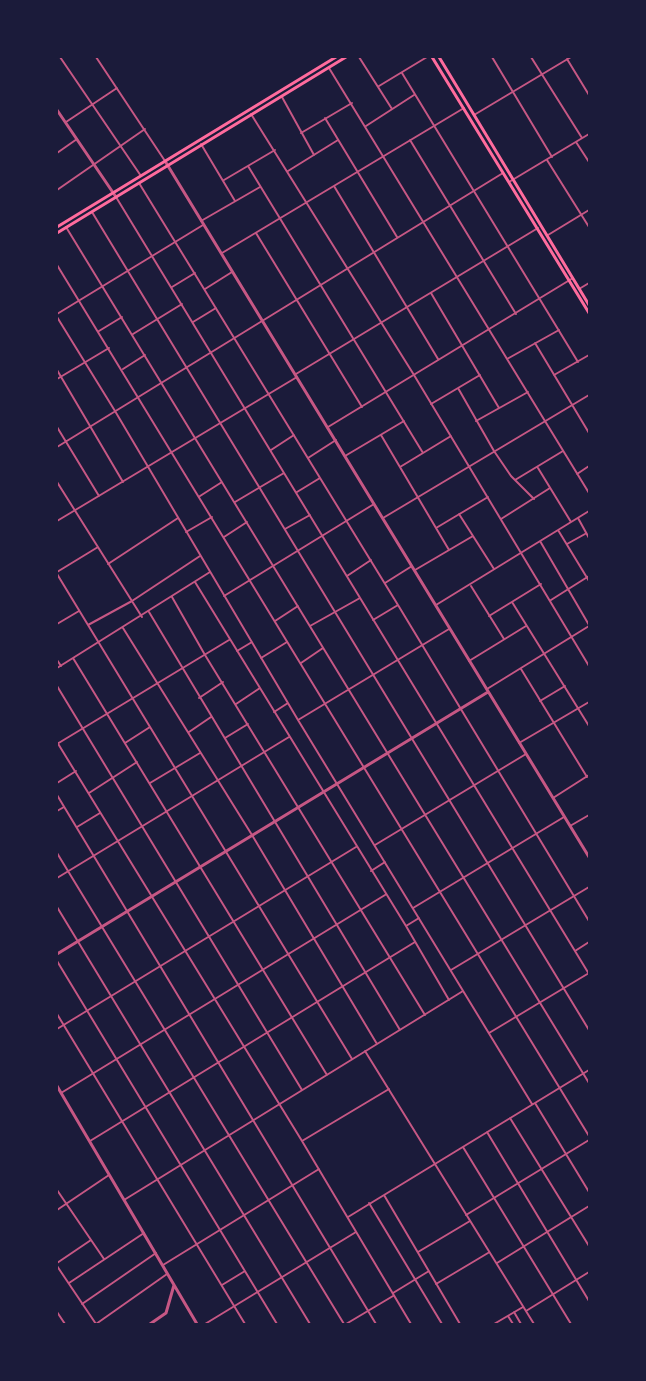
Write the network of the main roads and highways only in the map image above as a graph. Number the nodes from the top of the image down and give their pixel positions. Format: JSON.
{"nodes":[{"id":1,"x":336,"y":57,"type":"edge"},
{"id":2,"x":346,"y":57,"type":"edge"},
{"id":3,"x":432,"y":57,"type":"edge"},
{"id":4,"x":440,"y":59,"type":"edge"},
{"id":5,"x":481,"y":132,"type":"junction"},
{"id":6,"x":511,"y":181,"type":"junction"},
{"id":7,"x":114,"y":195,"type":"junction"},
{"id":8,"x":58,"y":226,"type":"edge"},
{"id":9,"x":57,"y":233,"type":"edge"},
{"id":10,"x":571,"y":279,"type":"junction"},
{"id":11,"x":589,"y":304,"type":"edge"},
{"id":12,"x":589,"y":313,"type":"edge"}],
"edges":[{"from":1,"to":7,"type":"main road"},
{"from":2,"to":7,"type":"main road"},
{"from":3,"to":5,"type":"main road"},
{"from":4,"to":5,"type":"main road"},
{"from":5,"to":6,"type":"main road"},
{"from":5,"to":6,"type":"main road"},
{"from":6,"to":10,"type":"main road"},
{"from":6,"to":10,"type":"main road"},
{"from":7,"to":8,"type":"main road"},
{"from":7,"to":9,"type":"main road"},
{"from":10,"to":11,"type":"main road"},
{"from":10,"to":12,"type":"main road"}]}
